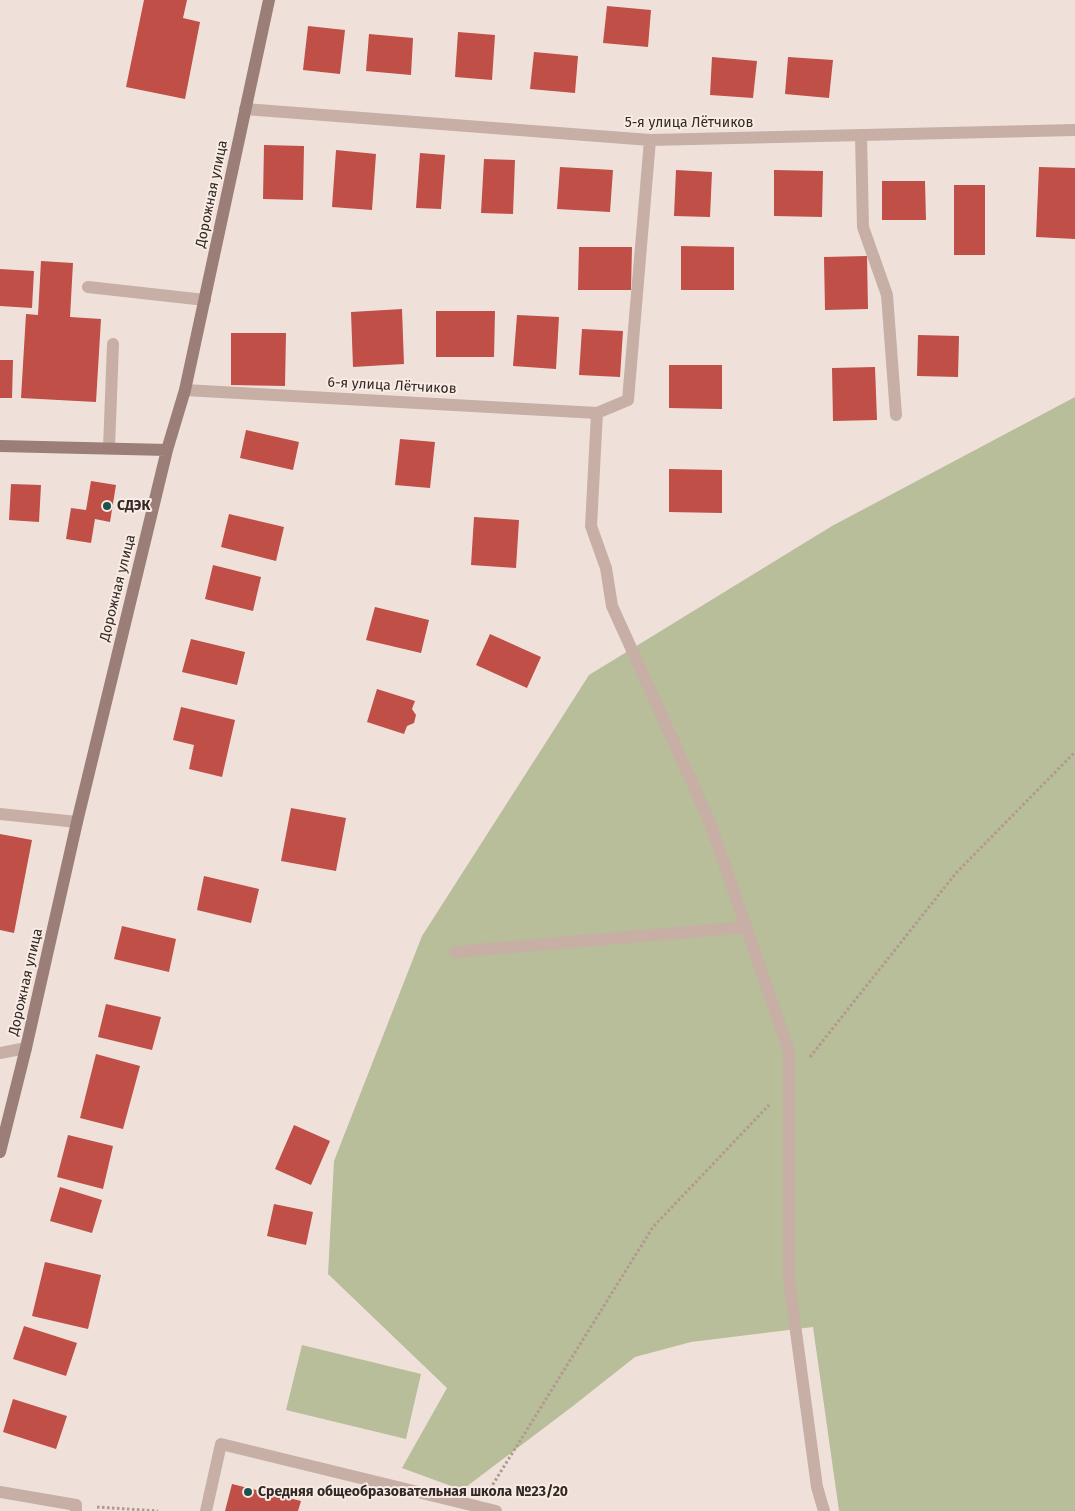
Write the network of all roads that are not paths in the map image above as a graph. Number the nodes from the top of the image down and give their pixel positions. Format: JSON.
{"nodes":[{"id":1,"x":269,"y":0,"type":"edge"},
{"id":2,"x":245,"y":109,"type":"junction"},
{"id":3,"x":1075,"y":130,"type":"edge"},
{"id":4,"x":861,"y":135,"type":"junction"},
{"id":5,"x":650,"y":140,"type":"junction"},
{"id":6,"x":88,"y":287,"type":"dead end"},
{"id":7,"x":205,"y":300,"type":"junction"},
{"id":8,"x":113,"y":344,"type":"dead end"},
{"id":9,"x":185,"y":390,"type":"junction"},
{"id":10,"x":596,"y":413,"type":"junction"},
{"id":11,"x":896,"y":415,"type":"dead end"},
{"id":12,"x":0,"y":446,"type":"edge"},
{"id":13,"x":109,"y":448,"type":"junction"},
{"id":14,"x":167,"y":450,"type":"junction"},
{"id":15,"x":0,"y":814,"type":"edge"},
{"id":16,"x":77,"y":822,"type":"junction"},
{"id":17,"x":746,"y":927,"type":"junction"},
{"id":18,"x":455,"y":952,"type":"dead end"},
{"id":19,"x":26,"y":1048,"type":"junction"},
{"id":20,"x":0,"y":1053,"type":"edge"},
{"id":21,"x":0,"y":1152,"type":"edge"},
{"id":22,"x":0,"y":1492,"type":"edge"},
{"id":23,"x":76,"y":1508,"type":"edge"},
{"id":24,"x":206,"y":1511,"type":"edge"},
{"id":25,"x":496,"y":1511,"type":"edge"},
{"id":26,"x":824,"y":1511,"type":"edge"}],
"edges":[{"from":1,"to":2,"type":"main road","name":"Дорожная улица"},
{"from":2,"to":5,"type":"street","name":"5-я улица Лётчиков"},
{"from":2,"to":7,"type":"main road","name":"Дорожная улица"},
{"from":3,"to":4,"type":"street","name":"5-я улица Лётчиков"},
{"from":4,"to":5,"type":"street","name":"5-я улица Лётчиков"},
{"from":4,"to":11,"type":"street"},
{"from":5,"to":10,"type":"street"},
{"from":6,"to":7,"type":"street"},
{"from":7,"to":9,"type":"main road","name":"Дорожная улица"},
{"from":8,"to":13,"type":"street"},
{"from":9,"to":10,"type":"street","name":"6-я улица Лётчиков"},
{"from":9,"to":14,"type":"main road","name":"Дорожная улица"},
{"from":10,"to":17,"type":"street"},
{"from":12,"to":13,"type":"main road"},
{"from":13,"to":14,"type":"main road"},
{"from":14,"to":16,"type":"main road","name":"Дорожная улица"},
{"from":15,"to":16,"type":"street"},
{"from":16,"to":19,"type":"main road","name":"Дорожная улица"},
{"from":17,"to":18,"type":"street"},
{"from":17,"to":26,"type":"street"},
{"from":19,"to":20,"type":"street"},
{"from":19,"to":21,"type":"main road","name":"Дорожная улица"},
{"from":22,"to":23,"type":"street"},
{"from":24,"to":25,"type":"street"}]}
